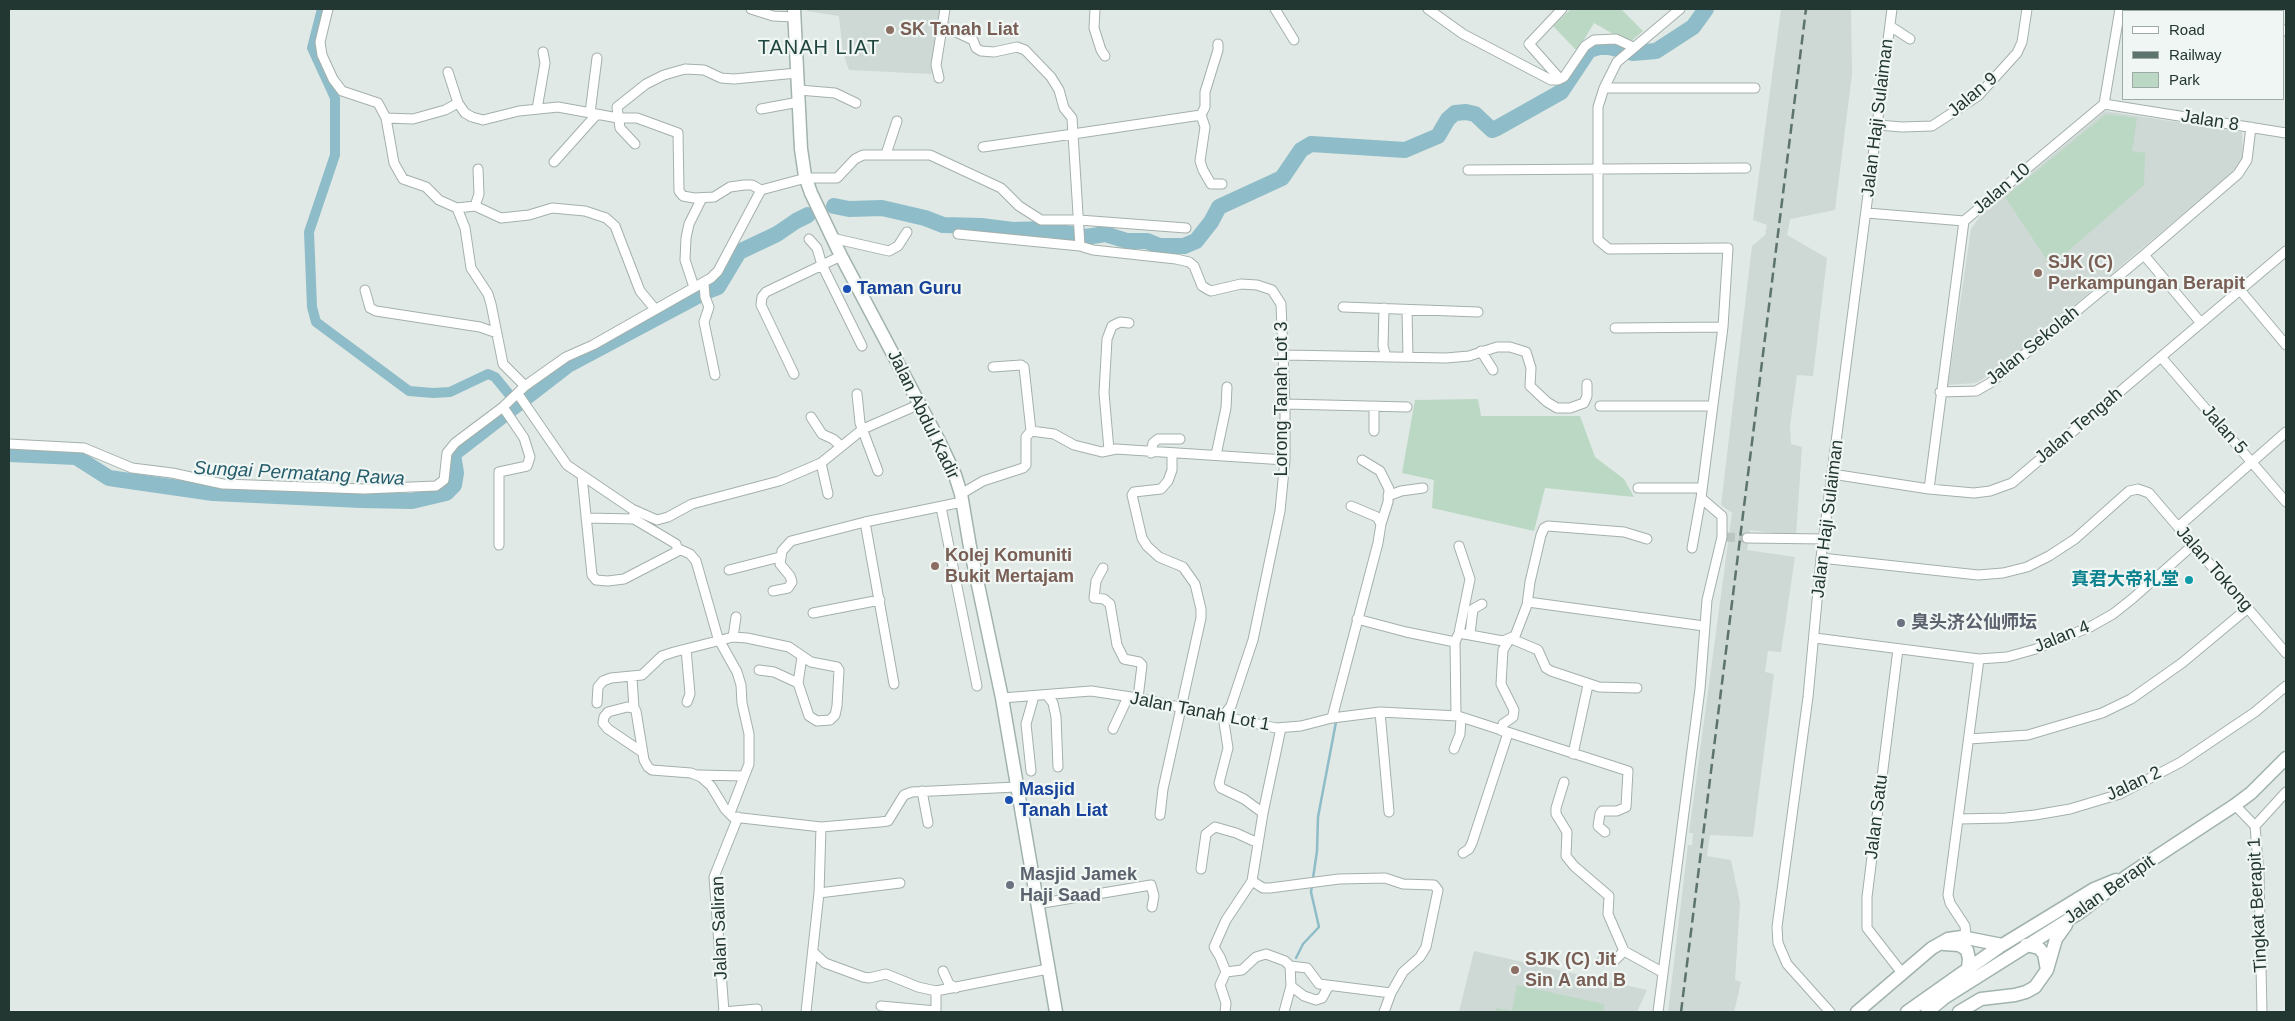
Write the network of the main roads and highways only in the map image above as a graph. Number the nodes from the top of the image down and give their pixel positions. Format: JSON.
{"nodes":[{"id":1,"x":794,"y":13,"type":"edge"},
{"id":2,"x":2286,"y":758,"type":"edge"},
{"id":3,"x":2127,"y":876,"type":"junction"},
{"id":4,"x":2079,"y":913,"type":"junction"},
{"id":5,"x":1939,"y":944,"type":"junction"},
{"id":6,"x":2002,"y":945,"type":"junction"},
{"id":7,"x":2026,"y":946,"type":"junction"},
{"id":8,"x":1968,"y":968,"type":"junction"},
{"id":9,"x":2048,"y":970,"type":"junction"},
{"id":10,"x":1941,"y":993,"type":"junction"},
{"id":11,"x":1056,"y":1012,"type":"edge"},
{"id":12,"x":1857,"y":1012,"type":"edge"},
{"id":13,"x":1907,"y":1012,"type":"edge"},
{"id":14,"x":1926,"y":1012,"type":"edge"},
{"id":15,"x":1959,"y":1012,"type":"edge"}],
"edges":[{"from":1,"to":11,"type":"main road","name":"Jalan Abdul Kadir"},
{"from":2,"to":3,"type":"main road","name":"Jalan Berapit"},
{"from":3,"to":4,"type":"main road","name":"Jalan Berapit"},
{"from":3,"to":6,"type":"main road"},
{"from":4,"to":7,"type":"main road","name":"Jalan Berapit"},
{"from":4,"to":9,"type":"main road"},
{"from":5,"to":6,"type":"main road"},
{"from":5,"to":8,"type":"main road"},
{"from":5,"to":12,"type":"main road"},
{"from":6,"to":8,"type":"main road"},
{"from":7,"to":9,"type":"main road"},
{"from":7,"to":10,"type":"main road","name":"Jalan Berapit"},
{"from":8,"to":10,"type":"main road"},
{"from":9,"to":15,"type":"main road"},
{"from":10,"to":13,"type":"main road"},
{"from":10,"to":14,"type":"main road","name":"Jalan Berapit"}]}
